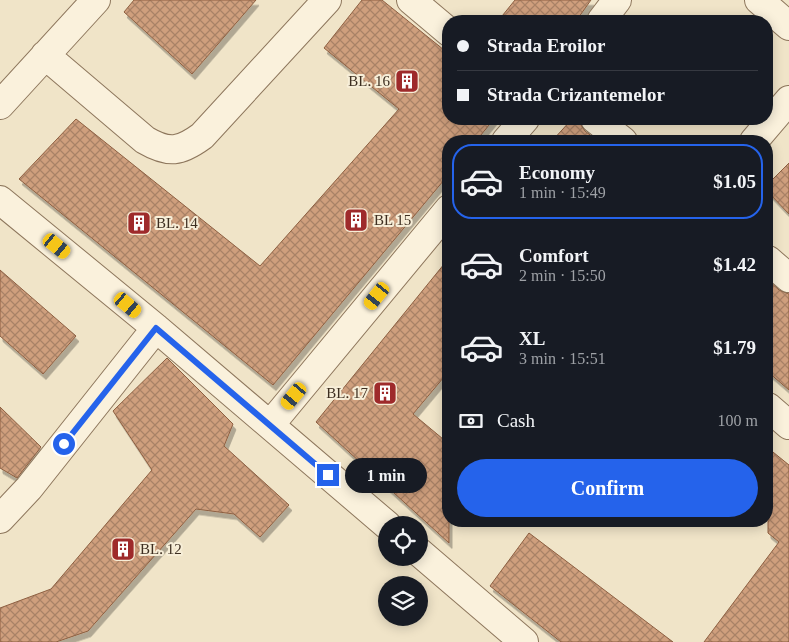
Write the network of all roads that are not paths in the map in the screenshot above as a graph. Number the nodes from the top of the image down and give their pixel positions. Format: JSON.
{"nodes":[{"id":1,"x":96,"y":0,"type":"edge"},
{"id":2,"x":327,"y":0,"type":"edge"},
{"id":3,"x":618,"y":0,"type":"edge"},
{"id":4,"x":759,"y":0,"type":"edge"},
{"id":5,"x":606,"y":15,"type":"edge"},
{"id":6,"x":789,"y":26,"type":"edge"},
{"id":7,"x":45,"y":55,"type":"junction"},
{"id":8,"x":789,"y":100,"type":"edge"},
{"id":9,"x":0,"y":104,"type":"edge"},
{"id":10,"x":773,"y":119,"type":"edge"},
{"id":11,"x":520,"y":125,"type":"edge"},
{"id":12,"x":603,"y":125,"type":"edge"},
{"id":13,"x":768,"y":125,"type":"edge"},
{"id":14,"x":511,"y":135,"type":"edge"},
{"id":15,"x":615,"y":135,"type":"edge"},
{"id":16,"x":759,"y":135,"type":"edge"},
{"id":17,"x":0,"y":200,"type":"edge"},
{"id":18,"x":442,"y":217,"type":"edge"},
{"id":19,"x":773,"y":264,"type":"edge"},
{"id":20,"x":789,"y":278,"type":"edge"},
{"id":21,"x":156,"y":328,"type":"junction"},
{"id":22,"x":773,"y":411,"type":"edge"},
{"id":23,"x":789,"y":424,"type":"edge"},
{"id":24,"x":270,"y":425,"type":"junction"},
{"id":25,"x":378,"y":517,"type":"edge"},
{"id":26,"x":0,"y":519,"type":"edge"},
{"id":27,"x":428,"y":560,"type":"edge"},
{"id":28,"x":524,"y":642,"type":"edge"}],
"edges":[{"from":1,"to":7,"type":"street"},
{"from":2,"to":7,"type":"street"},
{"from":3,"to":5,"type":"street"},
{"from":4,"to":6,"type":"street"},
{"from":7,"to":9,"type":"street"},
{"from":8,"to":10,"type":"street"},
{"from":11,"to":14,"type":"street"},
{"from":12,"to":15,"type":"street"},
{"from":13,"to":16,"type":"street"},
{"from":17,"to":21,"type":"street"},
{"from":18,"to":24,"type":"street"},
{"from":19,"to":20,"type":"street"},
{"from":21,"to":24,"type":"street"},
{"from":21,"to":26,"type":"street"},
{"from":22,"to":23,"type":"street"},
{"from":24,"to":25,"type":"street"},
{"from":27,"to":28,"type":"street"}]}
